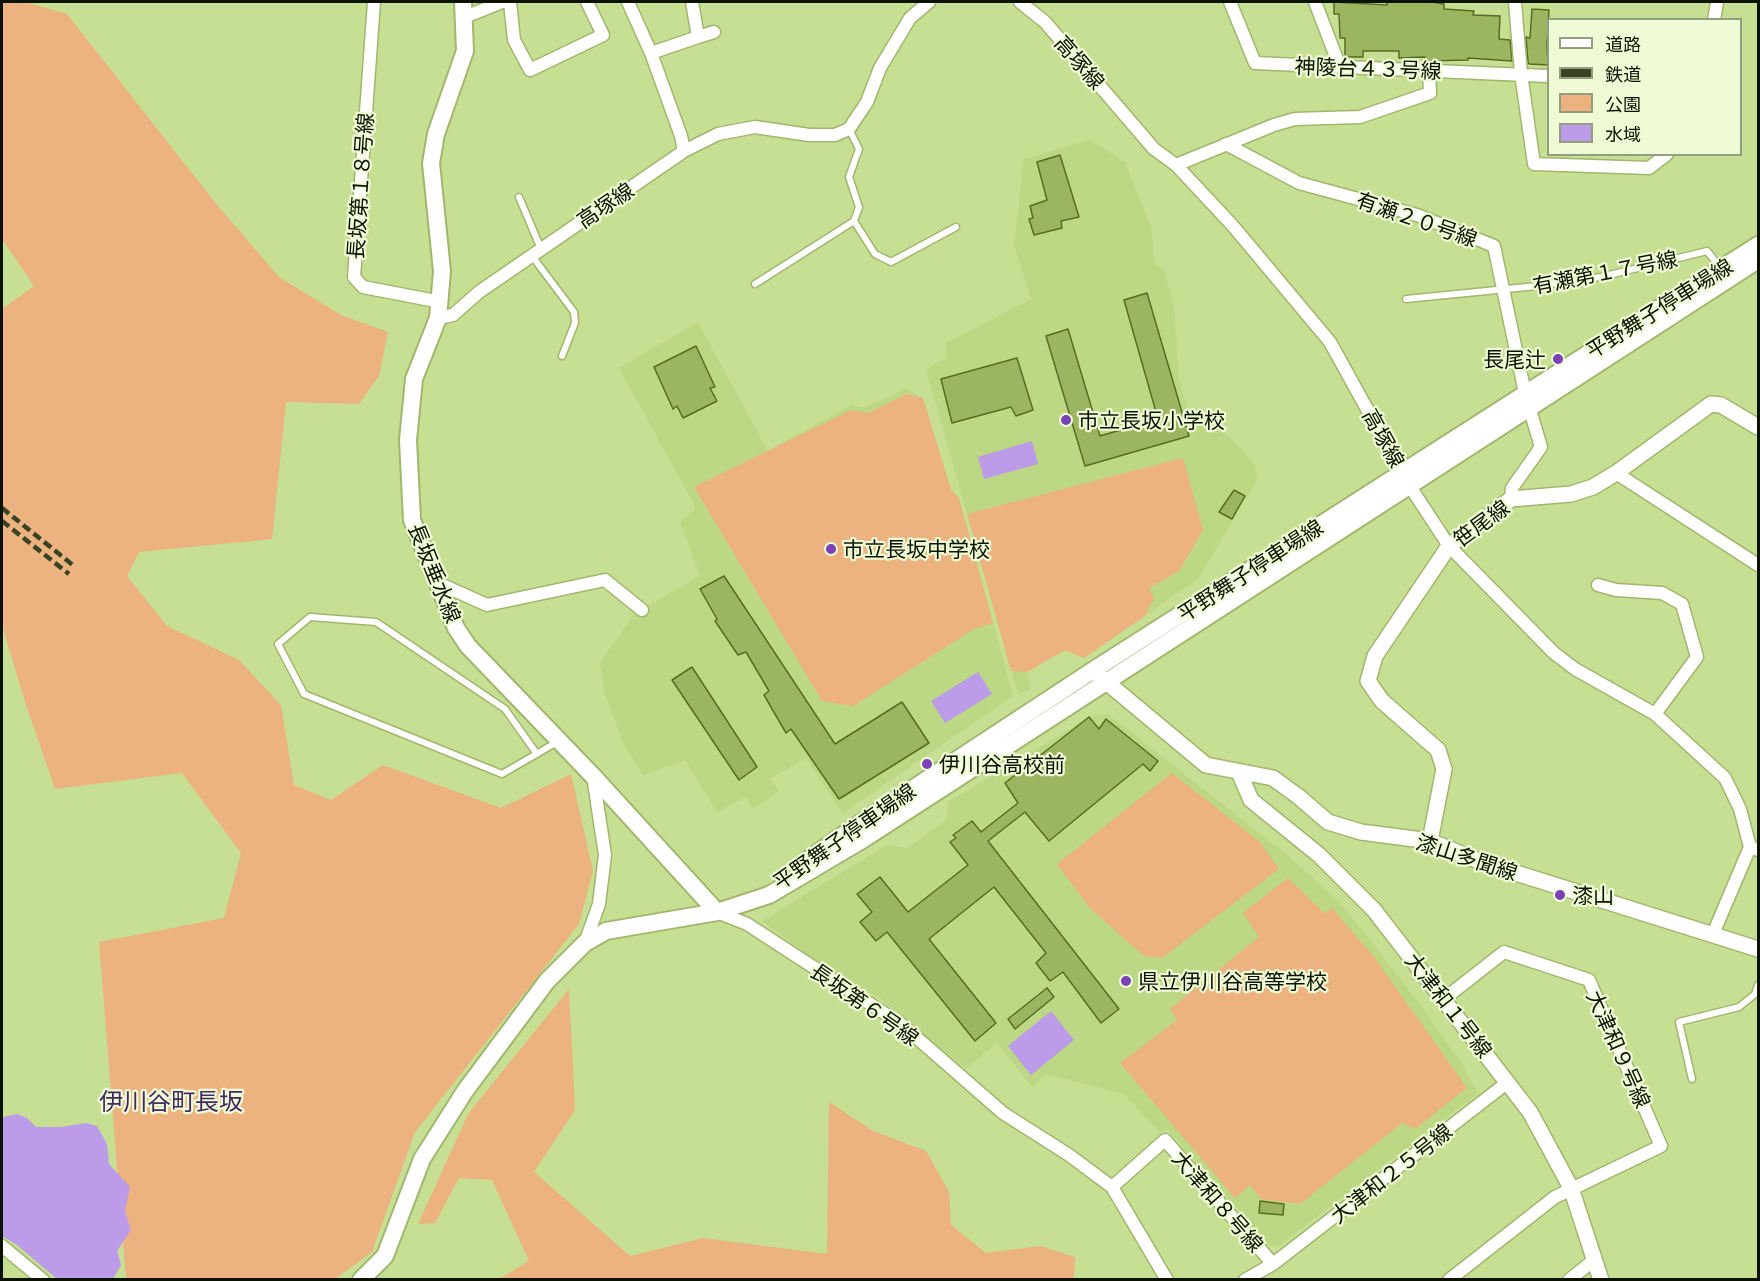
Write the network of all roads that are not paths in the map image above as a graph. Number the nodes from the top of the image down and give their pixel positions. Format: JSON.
{"nodes":[{"id":1,"x":374,"y":2,"type":"edge"},
{"id":2,"x":502,"y":2,"type":"edge"},
{"id":3,"x":510,"y":2,"type":"edge"},
{"id":4,"x":587,"y":2,"type":"edge"},
{"id":5,"x":628,"y":2,"type":"edge"},
{"id":6,"x":692,"y":2,"type":"edge"},
{"id":7,"x":929,"y":2,"type":"edge"},
{"id":8,"x":1020,"y":2,"type":"edge"},
{"id":9,"x":1230,"y":2,"type":"edge"},
{"id":10,"x":1315,"y":2,"type":"edge"},
{"id":11,"x":1515,"y":2,"type":"edge"},
{"id":12,"x":1717,"y":2,"type":"edge"},
{"id":13,"x":464,"y":9,"type":"edge"},
{"id":14,"x":1714,"y":18,"type":"edge"},
{"id":15,"x":714,"y":32,"type":"dead end"},
{"id":16,"x":698,"y":37,"type":"junction"},
{"id":17,"x":651,"y":53,"type":"junction"},
{"id":18,"x":1341,"y":67,"type":"junction"},
{"id":19,"x":1429,"y":70,"type":"junction"},
{"id":20,"x":1521,"y":74,"type":"junction"},
{"id":21,"x":1547,"y":76,"type":"edge"},
{"id":22,"x":849,"y":129,"type":"junction"},
{"id":23,"x":1226,"y":144,"type":"junction"},
{"id":24,"x":684,"y":151,"type":"junction"},
{"id":25,"x":1664,"y":156,"type":"edge"},
{"id":26,"x":1176,"y":165,"type":"junction"},
{"id":27,"x":519,"y":196,"type":"dead end"},
{"id":28,"x":854,"y":221,"type":"junction"},
{"id":29,"x":956,"y":227,"type":"dead end"},
{"id":30,"x":1758,"y":244,"type":"edge"},
{"id":31,"x":537,"y":252,"type":"junction"},
{"id":32,"x":1758,"y":260,"type":"edge"},
{"id":33,"x":1725,"y":274,"type":"junction"},
{"id":34,"x":755,"y":285,"type":"dead end"},
{"id":35,"x":1503,"y":289,"type":"junction"},
{"id":36,"x":1406,"y":299,"type":"dead end"},
{"id":37,"x":439,"y":310,"type":"junction"},
{"id":38,"x":562,"y":356,"type":"dead end"},
{"id":39,"x":1528,"y":399,"type":"junction"},
{"id":40,"x":1758,"y":427,"type":"edge"},
{"id":41,"x":1616,"y":473,"type":"junction"},
{"id":42,"x":1406,"y":478,"type":"junction"},
{"id":43,"x":1511,"y":499,"type":"junction"},
{"id":44,"x":1449,"y":546,"type":"junction"},
{"id":45,"x":1758,"y":565,"type":"edge"},
{"id":46,"x":438,"y":583,"type":"junction"},
{"id":47,"x":1598,"y":585,"type":"dead end"},
{"id":48,"x":642,"y":610,"type":"dead end"},
{"id":49,"x":1099,"y":676,"type":"junction"},
{"id":50,"x":1654,"y":714,"type":"junction"},
{"id":51,"x":558,"y":742,"type":"junction"},
{"id":52,"x":537,"y":754,"type":"junction"},
{"id":53,"x":1239,"y":772,"type":"junction"},
{"id":54,"x":593,"y":776,"type":"junction"},
{"id":55,"x":1430,"y":841,"type":"junction"},
{"id":56,"x":1754,"y":849,"type":"edge"},
{"id":57,"x":717,"y":912,"type":"junction"},
{"id":58,"x":1713,"y":934,"type":"junction"},
{"id":59,"x":585,"y":943,"type":"junction"},
{"id":60,"x":1758,"y":949,"type":"edge"},
{"id":61,"x":1758,"y":985,"type":"edge"},
{"id":62,"x":1444,"y":999,"type":"junction"},
{"id":63,"x":1692,"y":1079,"type":"dead end"},
{"id":64,"x":1508,"y":1082,"type":"junction"},
{"id":65,"x":1112,"y":1187,"type":"junction"},
{"id":66,"x":1571,"y":1188,"type":"junction"},
{"id":67,"x":2,"y":1246,"type":"edge"},
{"id":68,"x":1594,"y":1260,"type":"junction"},
{"id":69,"x":1273,"y":1264,"type":"junction"},
{"id":70,"x":1573,"y":1278,"type":"edge"},
{"id":71,"x":43,"y":1280,"type":"edge"},
{"id":72,"x":361,"y":1280,"type":"edge"},
{"id":73,"x":1167,"y":1280,"type":"edge"},
{"id":74,"x":1245,"y":1280,"type":"edge"},
{"id":75,"x":1449,"y":1280,"type":"edge"},
{"id":76,"x":1601,"y":1280,"type":"edge"}],
"edges":[{"from":1,"to":37,"type":"street","name":"長坂第１８号線"},
{"from":2,"to":13,"type":"street"},
{"from":3,"to":4,"type":"street"},
{"from":5,"to":17,"type":"street"},
{"from":6,"to":16,"type":"street"},
{"from":7,"to":22,"type":"street"},
{"from":8,"to":26,"type":"street","name":"高塚線"},
{"from":9,"to":18,"type":"street","name":"神陵台４３号線"},
{"from":10,"to":18,"type":"street"},
{"from":11,"to":20,"type":"street"},
{"from":12,"to":14,"type":"street"},
{"from":13,"to":37,"type":"main road","name":"長坂垂水線"},
{"from":15,"to":16,"type":"street"},
{"from":16,"to":17,"type":"street"},
{"from":17,"to":24,"type":"street"},
{"from":18,"to":19,"type":"street","name":"神陵台４３号線"},
{"from":19,"to":20,"type":"street","name":"神陵台４３号線"},
{"from":19,"to":23,"type":"street"},
{"from":20,"to":21,"type":"street","name":"神陵台４３号線"},
{"from":20,"to":25,"type":"street"},
{"from":22,"to":24,"type":"street","name":"高塚線"},
{"from":22,"to":28,"type":"lane"},
{"from":23,"to":26,"type":"street"},
{"from":23,"to":35,"type":"street","name":"有瀬２０号線"},
{"from":24,"to":31,"type":"street","name":"高塚線"},
{"from":26,"to":42,"type":"street","name":"高塚線"},
{"from":27,"to":31,"type":"lane"},
{"from":28,"to":29,"type":"lane"},
{"from":28,"to":34,"type":"lane"},
{"from":30,"to":33,"type":"main road","name":"平野舞子停車場線"},
{"from":31,"to":37,"type":"street","name":"高塚線"},
{"from":31,"to":38,"type":"lane"},
{"from":32,"to":33,"type":"main road","name":"平野舞子停車場線"},
{"from":33,"to":35,"type":"lane","name":"有瀬第１７号線"},
{"from":33,"to":39,"type":"main road","name":"平野舞子停車場線"},
{"from":35,"to":36,"type":"lane"},
{"from":35,"to":39,"type":"street","name":"有瀬２０号線"},
{"from":37,"to":46,"type":"main road","name":"長坂垂水線"},
{"from":39,"to":42,"type":"main road","name":"平野舞子停車場線"},
{"from":39,"to":43,"type":"street","name":"有瀬２０号線"},
{"from":40,"to":41,"type":"street","name":"笹尾線"},
{"from":41,"to":43,"type":"street","name":"笹尾線"},
{"from":41,"to":45,"type":"street"},
{"from":42,"to":44,"type":"street","name":"高塚線"},
{"from":42,"to":49,"type":"main road","name":"平野舞子停車場線"},
{"from":43,"to":44,"type":"street","name":"笹尾線"},
{"from":44,"to":50,"type":"street","name":"高塚線"},
{"from":44,"to":55,"type":"street","name":"笹尾線"},
{"from":46,"to":48,"type":"street"},
{"from":46,"to":51,"type":"main road","name":"長坂垂水線"},
{"from":47,"to":50,"type":"street"},
{"from":49,"to":53,"type":"street","name":"漆山多聞線"},
{"from":49,"to":57,"type":"main road","name":"平野舞子停車場線"},
{"from":50,"to":56,"type":"street","name":"高塚線"},
{"from":51,"to":52,"type":"lane"},
{"from":51,"to":54,"type":"main road","name":"長坂垂水線"},
{"from":52,"to":52,"type":"lane"},
{"from":53,"to":55,"type":"street","name":"漆山多聞線"},
{"from":53,"to":62,"type":"street","name":"大津和１号線"},
{"from":54,"to":57,"type":"main road","name":"長坂垂水線"},
{"from":54,"to":59,"type":"street"},
{"from":55,"to":58,"type":"street","name":"漆山多聞線"},
{"from":56,"to":58,"type":"street"},
{"from":57,"to":59,"type":"main road","name":"平野舞子停車場線"},
{"from":57,"to":65,"type":"street","name":"長坂第６号線"},
{"from":58,"to":60,"type":"street","name":"漆山多聞線"},
{"from":59,"to":72,"type":"main road","name":"平野舞子停車場線"},
{"from":61,"to":63,"type":"lane"},
{"from":62,"to":64,"type":"street","name":"大津和１号線"},
{"from":62,"to":66,"type":"street","name":"大津和９号線"},
{"from":64,"to":66,"type":"street","name":"大津和１号線"},
{"from":64,"to":69,"type":"street","name":"大津和２５号線"},
{"from":65,"to":69,"type":"street","name":"大津和８号線"},
{"from":65,"to":73,"type":"street"},
{"from":66,"to":68,"type":"street","name":"大津和１号線"},
{"from":66,"to":75,"type":"street"},
{"from":67,"to":71,"type":"street"},
{"from":68,"to":70,"type":"street"},
{"from":68,"to":76,"type":"street","name":"大津和１号線"},
{"from":69,"to":74,"type":"street","name":"大津和８号線"}]}
